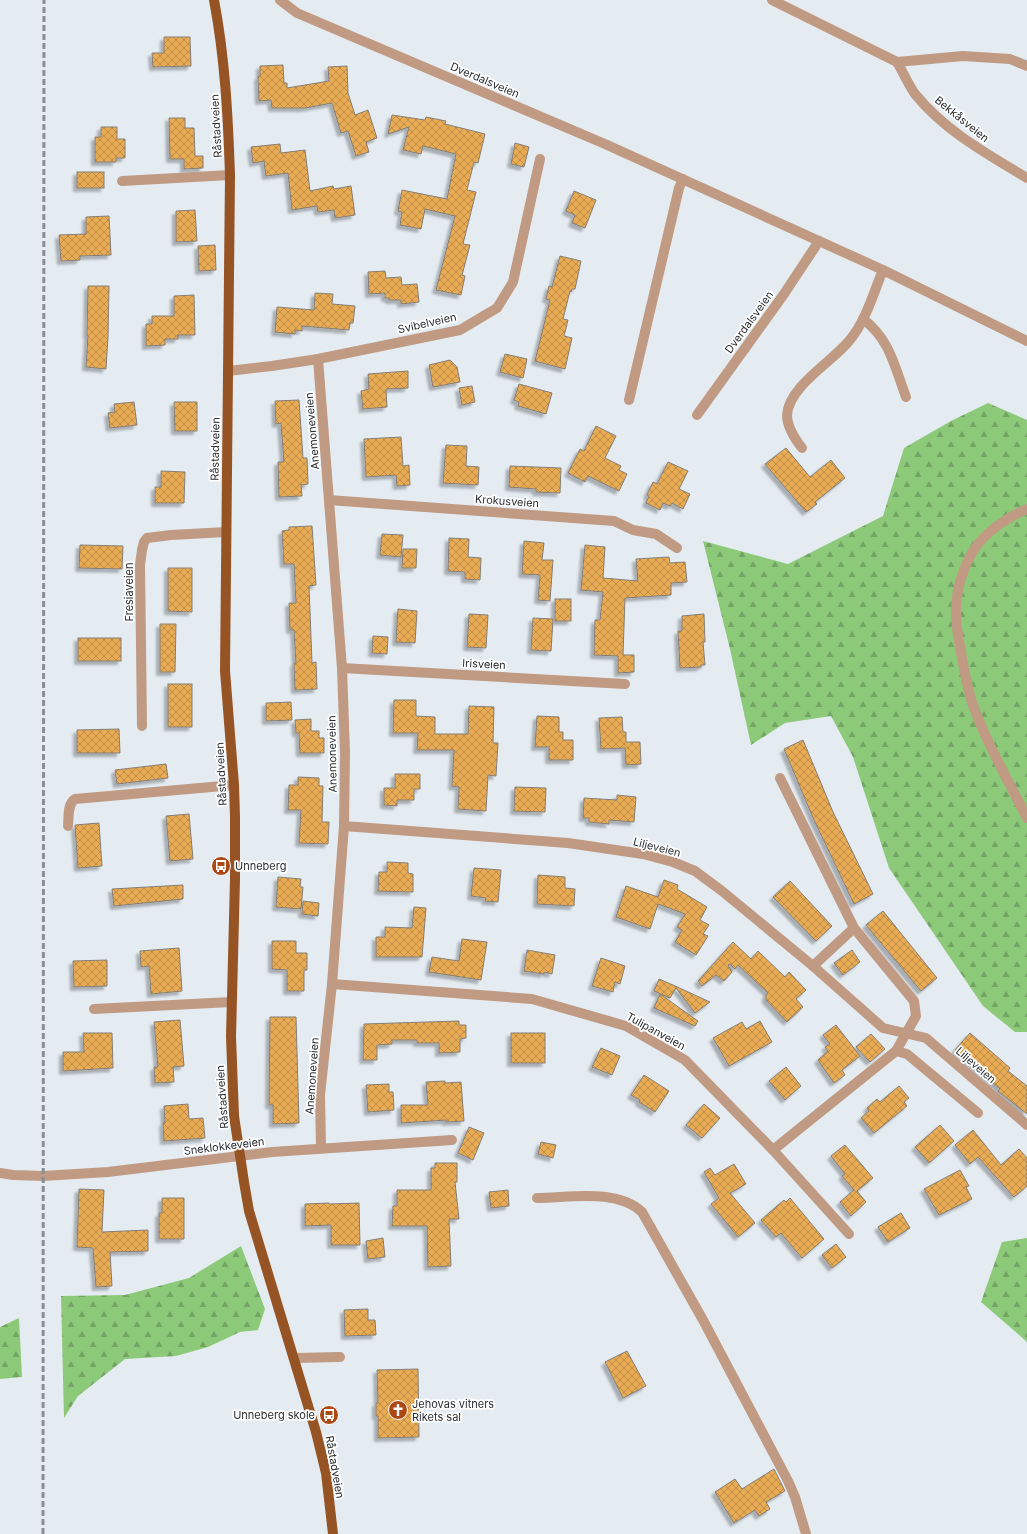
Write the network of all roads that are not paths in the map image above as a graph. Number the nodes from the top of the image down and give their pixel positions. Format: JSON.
{"nodes":[{"id":1,"x":214,"y":0,"type":"edge"},
{"id":2,"x":280,"y":0,"type":"edge"},
{"id":3,"x":772,"y":0,"type":"edge"},
{"id":4,"x":897,"y":62,"type":"junction"},
{"id":5,"x":1027,"y":66,"type":"edge"},
{"id":6,"x":540,"y":160,"type":"dead end"},
{"id":7,"x":230,"y":175,"type":"junction"},
{"id":8,"x":1027,"y":178,"type":"edge"},
{"id":9,"x":683,"y":179,"type":"junction"},
{"id":10,"x":122,"y":181,"type":"dead end"},
{"id":11,"x":819,"y":241,"type":"junction"},
{"id":12,"x":883,"y":270,"type":"junction"},
{"id":13,"x":864,"y":319,"type":"junction"},
{"id":14,"x":1027,"y":341,"type":"edge"},
{"id":15,"x":318,"y":359,"type":"junction"},
{"id":16,"x":228,"y":371,"type":"junction"},
{"id":17,"x":906,"y":397,"type":"dead end"},
{"id":18,"x":629,"y":400,"type":"dead end"},
{"id":19,"x":697,"y":415,"type":"dead end"},
{"id":20,"x":802,"y":448,"type":"dead end"},
{"id":21,"x":329,"y":500,"type":"junction"},
{"id":22,"x":1027,"y":509,"type":"edge"},
{"id":23,"x":226,"y":532,"type":"junction"},
{"id":24,"x":676,"y":548,"type":"dead end"},
{"id":25,"x":342,"y":668,"type":"junction"},
{"id":26,"x":625,"y":684,"type":"dead end"},
{"id":27,"x":142,"y":726,"type":"dead end"},
{"id":28,"x":780,"y":778,"type":"dead end"},
{"id":29,"x":234,"y":785,"type":"junction"},
{"id":30,"x":1027,"y":818,"type":"edge"},
{"id":31,"x":68,"y":826,"type":"dead end"},
{"id":32,"x":344,"y":826,"type":"junction"},
{"id":33,"x":854,"y":928,"type":"junction"},
{"id":34,"x":813,"y":966,"type":"junction"},
{"id":35,"x":332,"y":984,"type":"junction"},
{"id":36,"x":231,"y":1002,"type":"junction"},
{"id":37,"x":94,"y":1009,"type":"dead end"},
{"id":38,"x":906,"y":1032,"type":"junction"},
{"id":39,"x":896,"y":1051,"type":"junction"},
{"id":40,"x":978,"y":1113,"type":"dead end"},
{"id":41,"x":1027,"y":1125,"type":"edge"},
{"id":42,"x":452,"y":1140,"type":"dead end"},
{"id":43,"x":321,"y":1148,"type":"junction"},
{"id":44,"x":773,"y":1150,"type":"junction"},
{"id":45,"x":239,"y":1155,"type":"junction"},
{"id":46,"x":0,"y":1173,"type":"edge"},
{"id":47,"x":536,"y":1198,"type":"dead end"},
{"id":48,"x":849,"y":1234,"type":"dead end"},
{"id":49,"x":340,"y":1357,"type":"dead end"},
{"id":50,"x":294,"y":1358,"type":"junction"},
{"id":51,"x":333,"y":1534,"type":"edge"},
{"id":52,"x":806,"y":1534,"type":"edge"}],
"edges":[{"from":1,"to":7,"type":"main road","name":"Råstadveien"},
{"from":2,"to":9,"type":"street","name":"Dverdalsveien"},
{"from":3,"to":4,"type":"street"},
{"from":4,"to":5,"type":"street"},
{"from":4,"to":8,"type":"street","name":"Bekkåsveien"},
{"from":6,"to":15,"type":"street","name":"Svibelveien"},
{"from":7,"to":10,"type":"street"},
{"from":7,"to":16,"type":"main road","name":"Råstadveien"},
{"from":9,"to":11,"type":"street","name":"Dverdalsveien"},
{"from":9,"to":18,"type":"street"},
{"from":11,"to":12,"type":"street","name":"Dverdalsveien"},
{"from":11,"to":19,"type":"street","name":"Dverdalsveien"},
{"from":12,"to":13,"type":"street"},
{"from":12,"to":14,"type":"street","name":"Dverdalsveien"},
{"from":13,"to":17,"type":"street"},
{"from":13,"to":20,"type":"street"},
{"from":15,"to":16,"type":"street","name":"Svibelveien"},
{"from":15,"to":21,"type":"street","name":"Anemoneveien"},
{"from":16,"to":23,"type":"main road","name":"Råstadveien"},
{"from":21,"to":24,"type":"street","name":"Krokusveien"},
{"from":21,"to":25,"type":"street","name":"Anemoneveien"},
{"from":22,"to":30,"type":"street"},
{"from":23,"to":27,"type":"street","name":"Fresiaveien"},
{"from":23,"to":29,"type":"main road","name":"Råstadveien"},
{"from":25,"to":26,"type":"street","name":"Irisveien"},
{"from":25,"to":32,"type":"street","name":"Anemoneveien"},
{"from":28,"to":33,"type":"street"},
{"from":29,"to":31,"type":"street"},
{"from":29,"to":36,"type":"main road","name":"Råstadveien"},
{"from":32,"to":34,"type":"street","name":"Liljeveien"},
{"from":32,"to":35,"type":"street","name":"Anemoneveien"},
{"from":33,"to":34,"type":"street"},
{"from":33,"to":38,"type":"street"},
{"from":34,"to":38,"type":"street","name":"Liljeveien"},
{"from":35,"to":43,"type":"street","name":"Anemoneveien"},
{"from":35,"to":44,"type":"street","name":"Tulipanveien"},
{"from":36,"to":37,"type":"street"},
{"from":36,"to":45,"type":"main road","name":"Råstadveien"},
{"from":38,"to":39,"type":"street"},
{"from":38,"to":41,"type":"street","name":"Liljeveien"},
{"from":39,"to":40,"type":"street"},
{"from":39,"to":44,"type":"street"},
{"from":42,"to":43,"type":"street","name":"Sneklokkeveien"},
{"from":43,"to":45,"type":"street","name":"Sneklokkeveien"},
{"from":44,"to":48,"type":"street","name":"Tulipanveien"},
{"from":45,"to":46,"type":"street","name":"Sneklokkeveien"},
{"from":45,"to":50,"type":"main road","name":"Råstadveien"},
{"from":47,"to":52,"type":"street"},
{"from":49,"to":50,"type":"street"},
{"from":50,"to":51,"type":"main road","name":"Råstadveien"}]}
